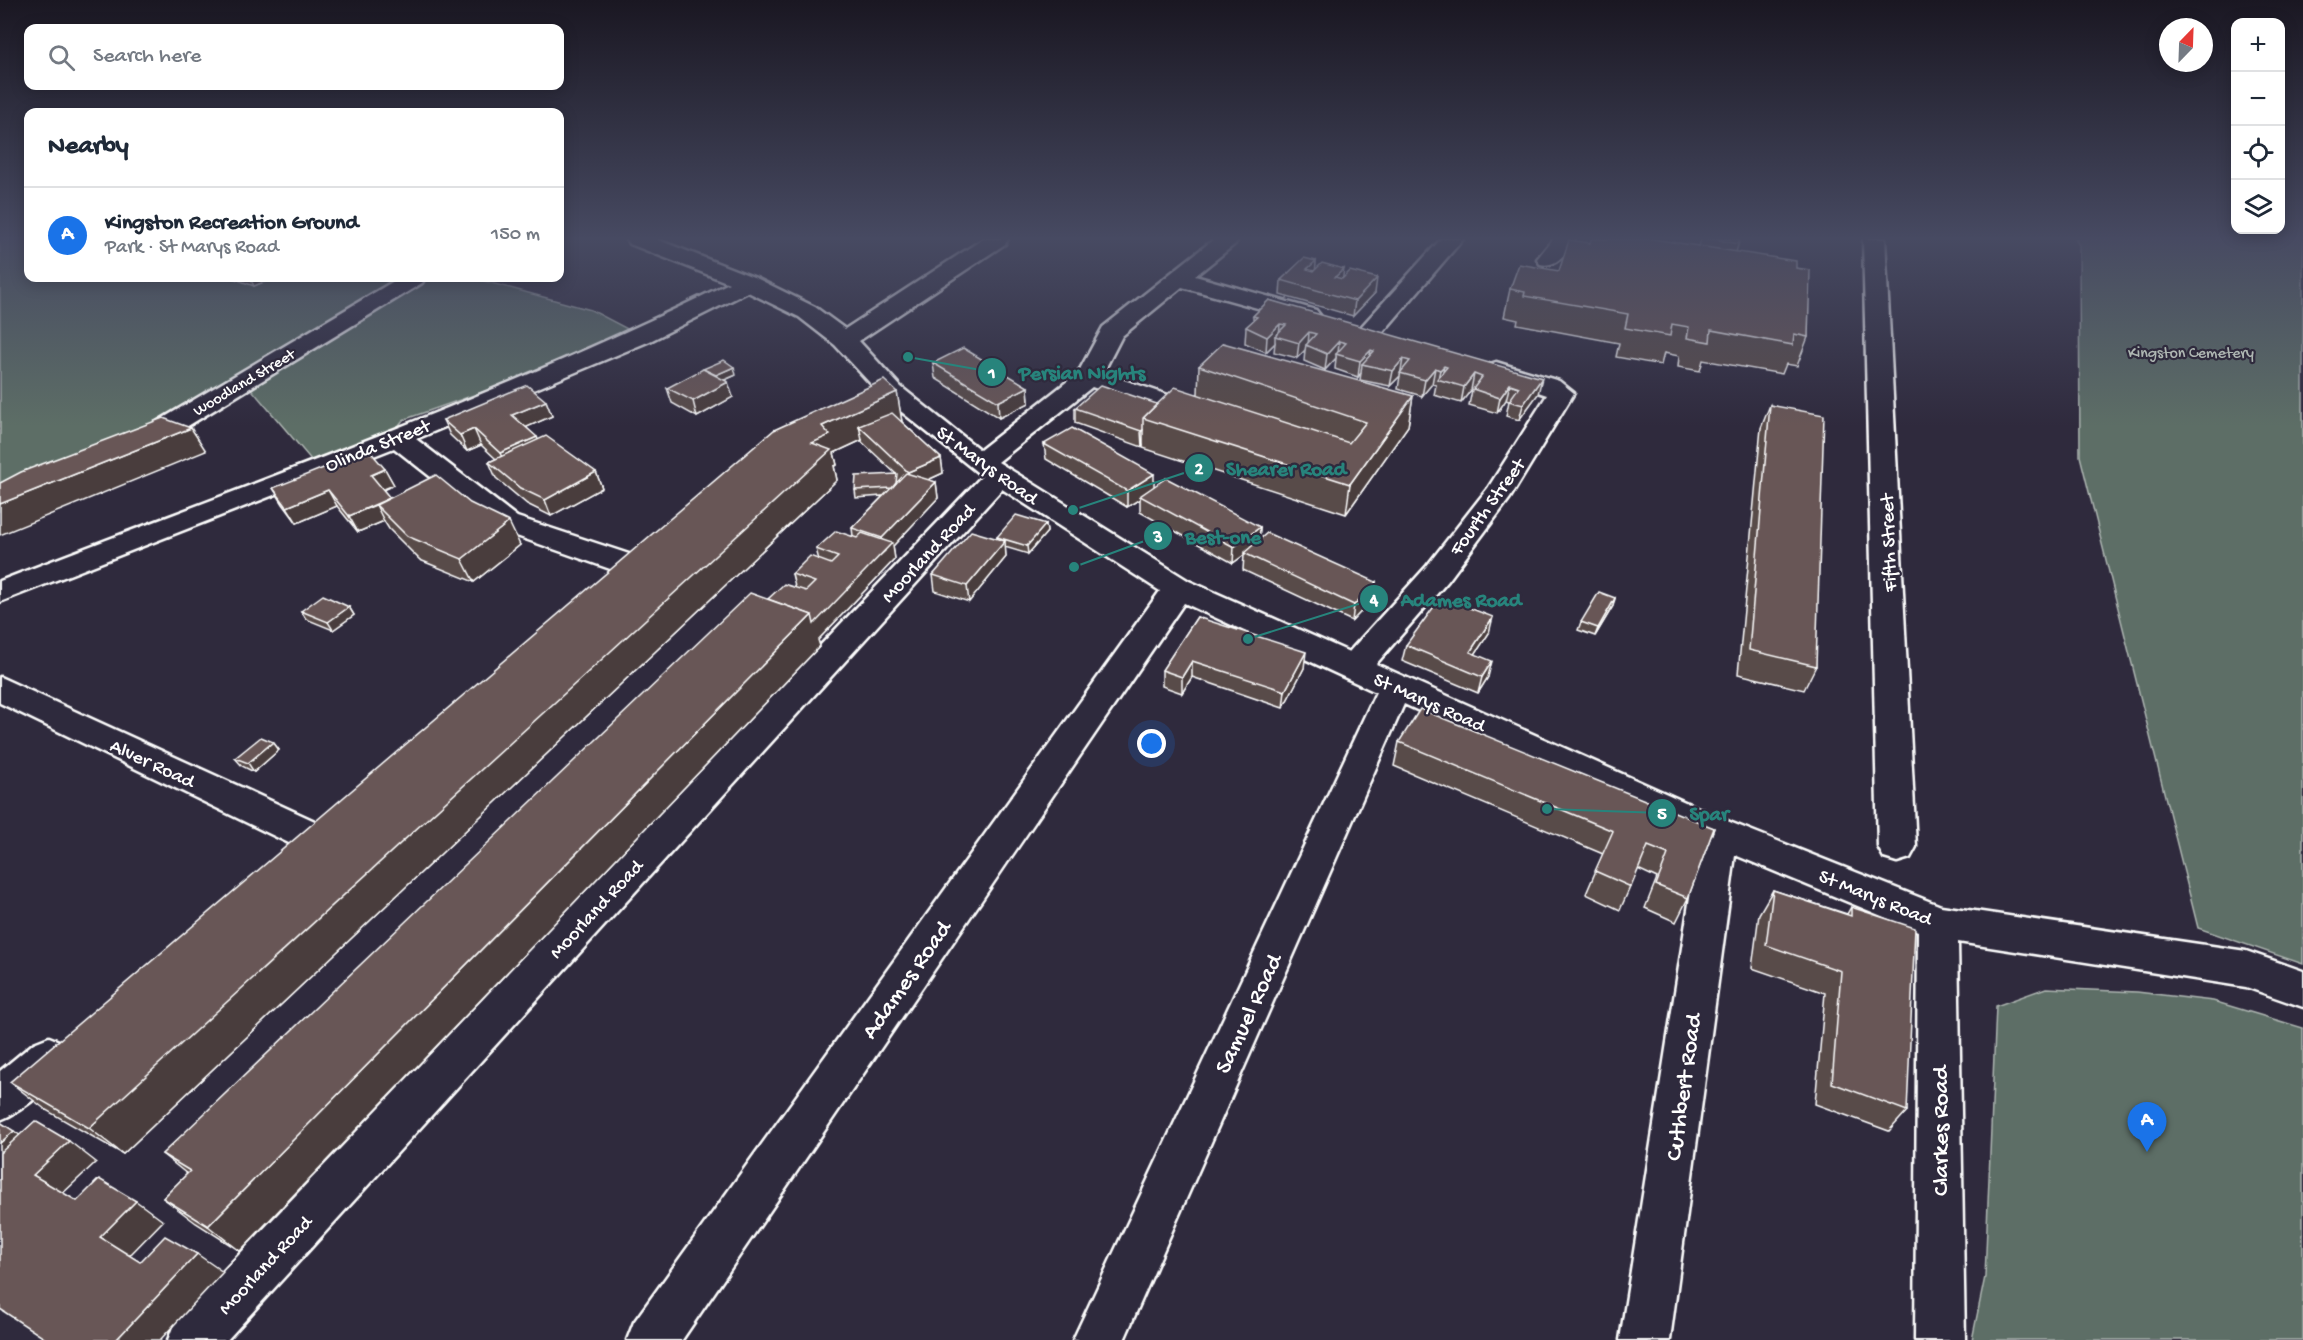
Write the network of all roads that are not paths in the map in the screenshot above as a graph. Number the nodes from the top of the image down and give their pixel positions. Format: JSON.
{"nodes":[{"id":1,"x":375,"y":302,"type":"edge"},
{"id":2,"x":711,"y":302,"type":"edge"},
{"id":3,"x":786,"y":302,"type":"edge"},
{"id":4,"x":902,"y":302,"type":"edge"},
{"id":5,"x":1151,"y":302,"type":"edge"},
{"id":6,"x":1260,"y":302,"type":"edge"},
{"id":7,"x":1386,"y":302,"type":"edge"},
{"id":8,"x":1876,"y":302,"type":"edge"},
{"id":9,"x":844,"y":340,"type":"junction"},
{"id":10,"x":1471,"y":362,"type":"edge"},
{"id":11,"x":1088,"y":377,"type":"junction"},
{"id":12,"x":892,"y":392,"type":"junction"},
{"id":13,"x":862,"y":404,"type":"edge"},
{"id":14,"x":1219,"y":421,"type":"edge"},
{"id":15,"x":164,"y":429,"type":"edge"},
{"id":16,"x":397,"y":437,"type":"junction"},
{"id":17,"x":989,"y":470,"type":"junction"},
{"id":18,"x":596,"y":586,"type":"edge"},
{"id":19,"x":1178,"y":588,"type":"junction"},
{"id":20,"x":0,"y":592,"type":"edge"},
{"id":21,"x":1354,"y":667,"type":"junction"},
{"id":22,"x":1396,"y":685,"type":"junction"},
{"id":23,"x":0,"y":689,"type":"edge"},
{"id":24,"x":333,"y":811,"type":"edge"},
{"id":25,"x":1719,"y":833,"type":"junction"},
{"id":26,"x":1897,"y":847,"type":"dead end"},
{"id":27,"x":1938,"y":922,"type":"junction"},
{"id":28,"x":2303,"y":989,"type":"edge"},
{"id":29,"x":72,"y":1037,"type":"edge"},
{"id":30,"x":0,"y":1099,"type":"edge"},
{"id":31,"x":193,"y":1340,"type":"edge"},
{"id":32,"x":652,"y":1340,"type":"edge"},
{"id":33,"x":1098,"y":1340,"type":"edge"},
{"id":34,"x":1645,"y":1340,"type":"edge"},
{"id":35,"x":1940,"y":1340,"type":"edge"}],
"edges":[{"from":1,"to":15,"type":"street","name":"Woodland Street"},
{"from":2,"to":16,"type":"street","name":"Olinda Street"},
{"from":3,"to":9,"type":"street","name":"St Marys Road"},
{"from":4,"to":9,"type":"street"},
{"from":5,"to":11,"type":"street"},
{"from":6,"to":7,"type":"street"},
{"from":8,"to":26,"type":"street","name":"Fifth Street"},
{"from":9,"to":12,"type":"street","name":"St Marys Road"},
{"from":10,"to":21,"type":"street","name":"Fourth Street"},
{"from":11,"to":14,"type":"street"},
{"from":11,"to":17,"type":"street","name":"Moorland Road"},
{"from":12,"to":13,"type":"street"},
{"from":12,"to":17,"type":"street","name":"St Marys Road"},
{"from":16,"to":18,"type":"street"},
{"from":16,"to":20,"type":"street","name":"Olinda Street"},
{"from":17,"to":19,"type":"street","name":"St Marys Road"},
{"from":17,"to":31,"type":"street","name":"Moorland Road"},
{"from":19,"to":21,"type":"street","name":"St Marys Road"},
{"from":19,"to":32,"type":"street","name":"Adames Road"},
{"from":21,"to":22,"type":"street","name":"St Marys Road"},
{"from":22,"to":25,"type":"street","name":"St Marys Road"},
{"from":22,"to":33,"type":"street","name":"Samuel Road"},
{"from":23,"to":24,"type":"street","name":"Alver Road"},
{"from":25,"to":27,"type":"street","name":"St Marys Road"},
{"from":25,"to":34,"type":"street","name":"Cuthbert Road"},
{"from":27,"to":28,"type":"street","name":"St Marys Road"},
{"from":27,"to":35,"type":"street","name":"Clarkes Road"},
{"from":29,"to":30,"type":"street"}]}
